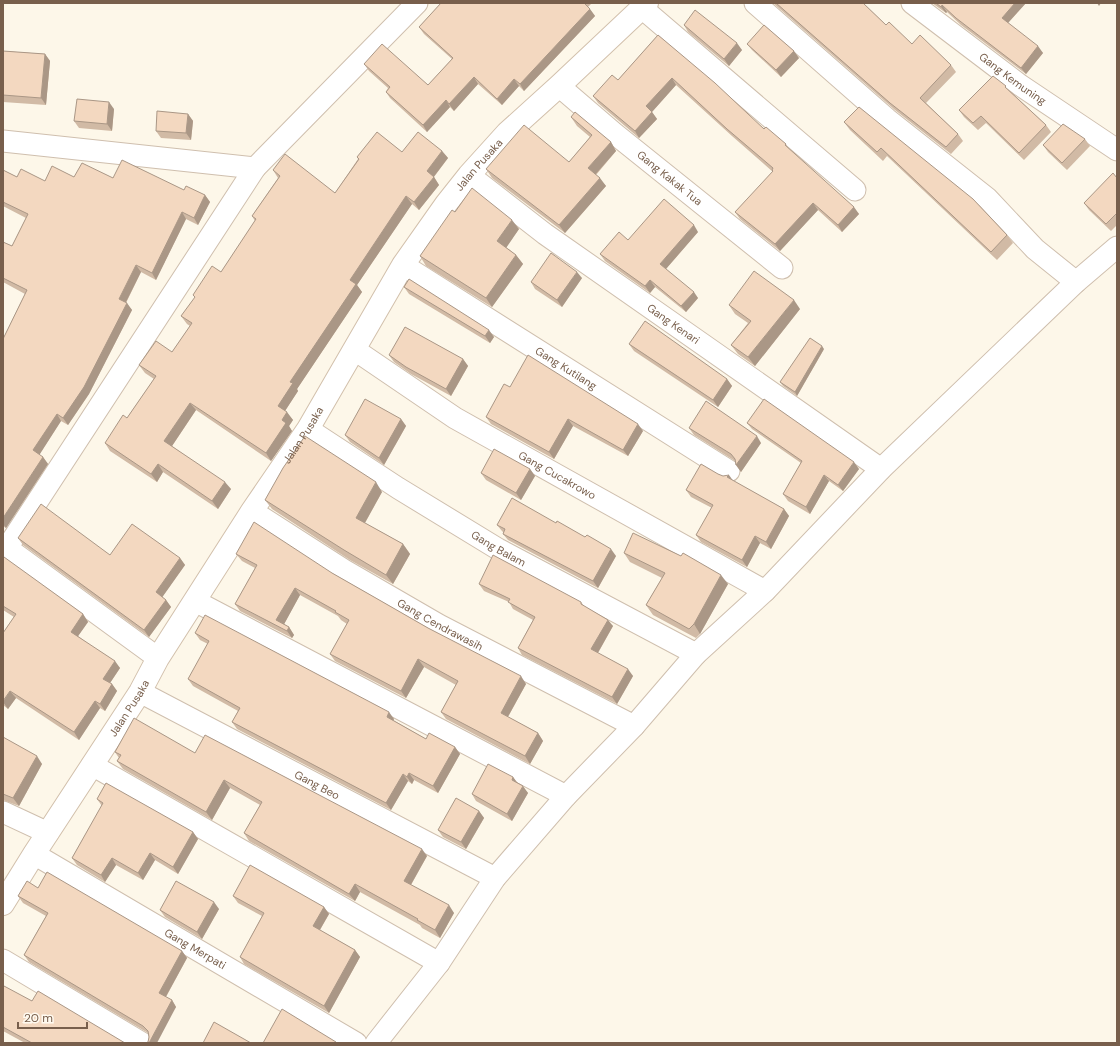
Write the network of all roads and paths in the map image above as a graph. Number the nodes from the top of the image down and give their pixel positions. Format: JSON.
{"nodes":[{"id":1,"x":418,"y":3,"type":"edge"},
{"id":2,"x":755,"y":3,"type":"edge"},
{"id":3,"x":912,"y":3,"type":"edge"},
{"id":4,"x":644,"y":5,"type":"edge"},
{"id":5,"x":559,"y":86,"type":"junction"},
{"id":6,"x":3,"y":141,"type":"edge"},
{"id":7,"x":1117,"y":150,"type":"edge"},
{"id":8,"x":255,"y":168,"type":"junction"},
{"id":9,"x":469,"y":175,"type":"junction"},
{"id":10,"x":855,"y":190,"type":"dead end"},
{"id":11,"x":1117,"y":247,"type":"edge"},
{"id":12,"x":403,"y":265,"type":"junction"},
{"id":13,"x":782,"y":268,"type":"dead end"},
{"id":14,"x":1076,"y":282,"type":"junction"},
{"id":15,"x":354,"y":350,"type":"junction"},
{"id":16,"x":308,"y":429,"type":"junction"},
{"id":17,"x":880,"y":469,"type":"junction"},
{"id":18,"x":729,"y":471,"type":"dead end"},
{"id":19,"x":252,"y":511,"type":"junction"},
{"id":20,"x":4,"y":549,"type":"edge"},
{"id":21,"x":765,"y":591,"type":"junction"},
{"id":22,"x":195,"y":601,"type":"junction"},
{"id":23,"x":696,"y":654,"type":"junction"},
{"id":24,"x":158,"y":658,"type":"junction"},
{"id":25,"x":140,"y":692,"type":"junction"},
{"id":26,"x":634,"y":726,"type":"junction"},
{"id":27,"x":92,"y":765,"type":"junction"},
{"id":28,"x":566,"y":796,"type":"junction"},
{"id":29,"x":3,"y":812,"type":"edge"},
{"id":30,"x":48,"y":833,"type":"junction"},
{"id":31,"x":34,"y":854,"type":"junction"},
{"id":32,"x":495,"y":878,"type":"junction"},
{"id":33,"x":3,"y":904,"type":"edge"},
{"id":34,"x":3,"y":960,"type":"edge"},
{"id":35,"x":439,"y":964,"type":"junction"},
{"id":36,"x":142,"y":1043,"type":"edge"},
{"id":37,"x":356,"y":1043,"type":"edge"},
{"id":38,"x":376,"y":1043,"type":"edge"}],
"edges":[{"from":1,"to":8,"type":"street"},
{"from":2,"to":14,"type":"street"},
{"from":3,"to":7,"type":"street","name":"Gang Kemuning"},
{"from":4,"to":5,"type":"main road","name":"Jalan Pusaka"},
{"from":4,"to":10,"type":"street"},
{"from":5,"to":9,"type":"main road","name":"Jalan Pusaka"},
{"from":5,"to":13,"type":"street","name":"Gang Kakak Tua"},
{"from":6,"to":8,"type":"street"},
{"from":8,"to":20,"type":"street"},
{"from":9,"to":12,"type":"main road","name":"Jalan Pusaka"},
{"from":9,"to":17,"type":"street","name":"Gang Kenari"},
{"from":11,"to":14,"type":"street"},
{"from":12,"to":15,"type":"main road","name":"Jalan Pusaka"},
{"from":12,"to":18,"type":"street","name":"Gang Kutilang"},
{"from":14,"to":17,"type":"street"},
{"from":15,"to":16,"type":"main road","name":"Jalan Pusaka"},
{"from":15,"to":21,"type":"street","name":"Gang Cucakrowo"},
{"from":16,"to":19,"type":"main road","name":"Jalan Pusaka"},
{"from":16,"to":23,"type":"street","name":"Gang Balam"},
{"from":17,"to":21,"type":"street"},
{"from":19,"to":22,"type":"main road","name":"Jalan Pusaka"},
{"from":19,"to":26,"type":"street","name":"Gang Cendrawasih"},
{"from":20,"to":24,"type":"street"},
{"from":21,"to":23,"type":"street"},
{"from":22,"to":24,"type":"main road","name":"Jalan Pusaka"},
{"from":22,"to":28,"type":"street"},
{"from":23,"to":26,"type":"street"},
{"from":24,"to":25,"type":"main road","name":"Jalan Pusaka"},
{"from":25,"to":27,"type":"main road","name":"Jalan Pusaka"},
{"from":25,"to":32,"type":"street","name":"Gang Beo"},
{"from":26,"to":28,"type":"street"},
{"from":27,"to":30,"type":"main road","name":"Jalan Pusaka"},
{"from":27,"to":35,"type":"street"},
{"from":28,"to":32,"type":"street"},
{"from":29,"to":30,"type":"street"},
{"from":30,"to":31,"type":"main road","name":"Jalan Pusaka"},
{"from":31,"to":33,"type":"main road","name":"Jalan Pusaka"},
{"from":31,"to":37,"type":"street","name":"Gang Merpati"},
{"from":32,"to":35,"type":"street"},
{"from":34,"to":36,"type":"street"},
{"from":35,"to":38,"type":"street"}]}
